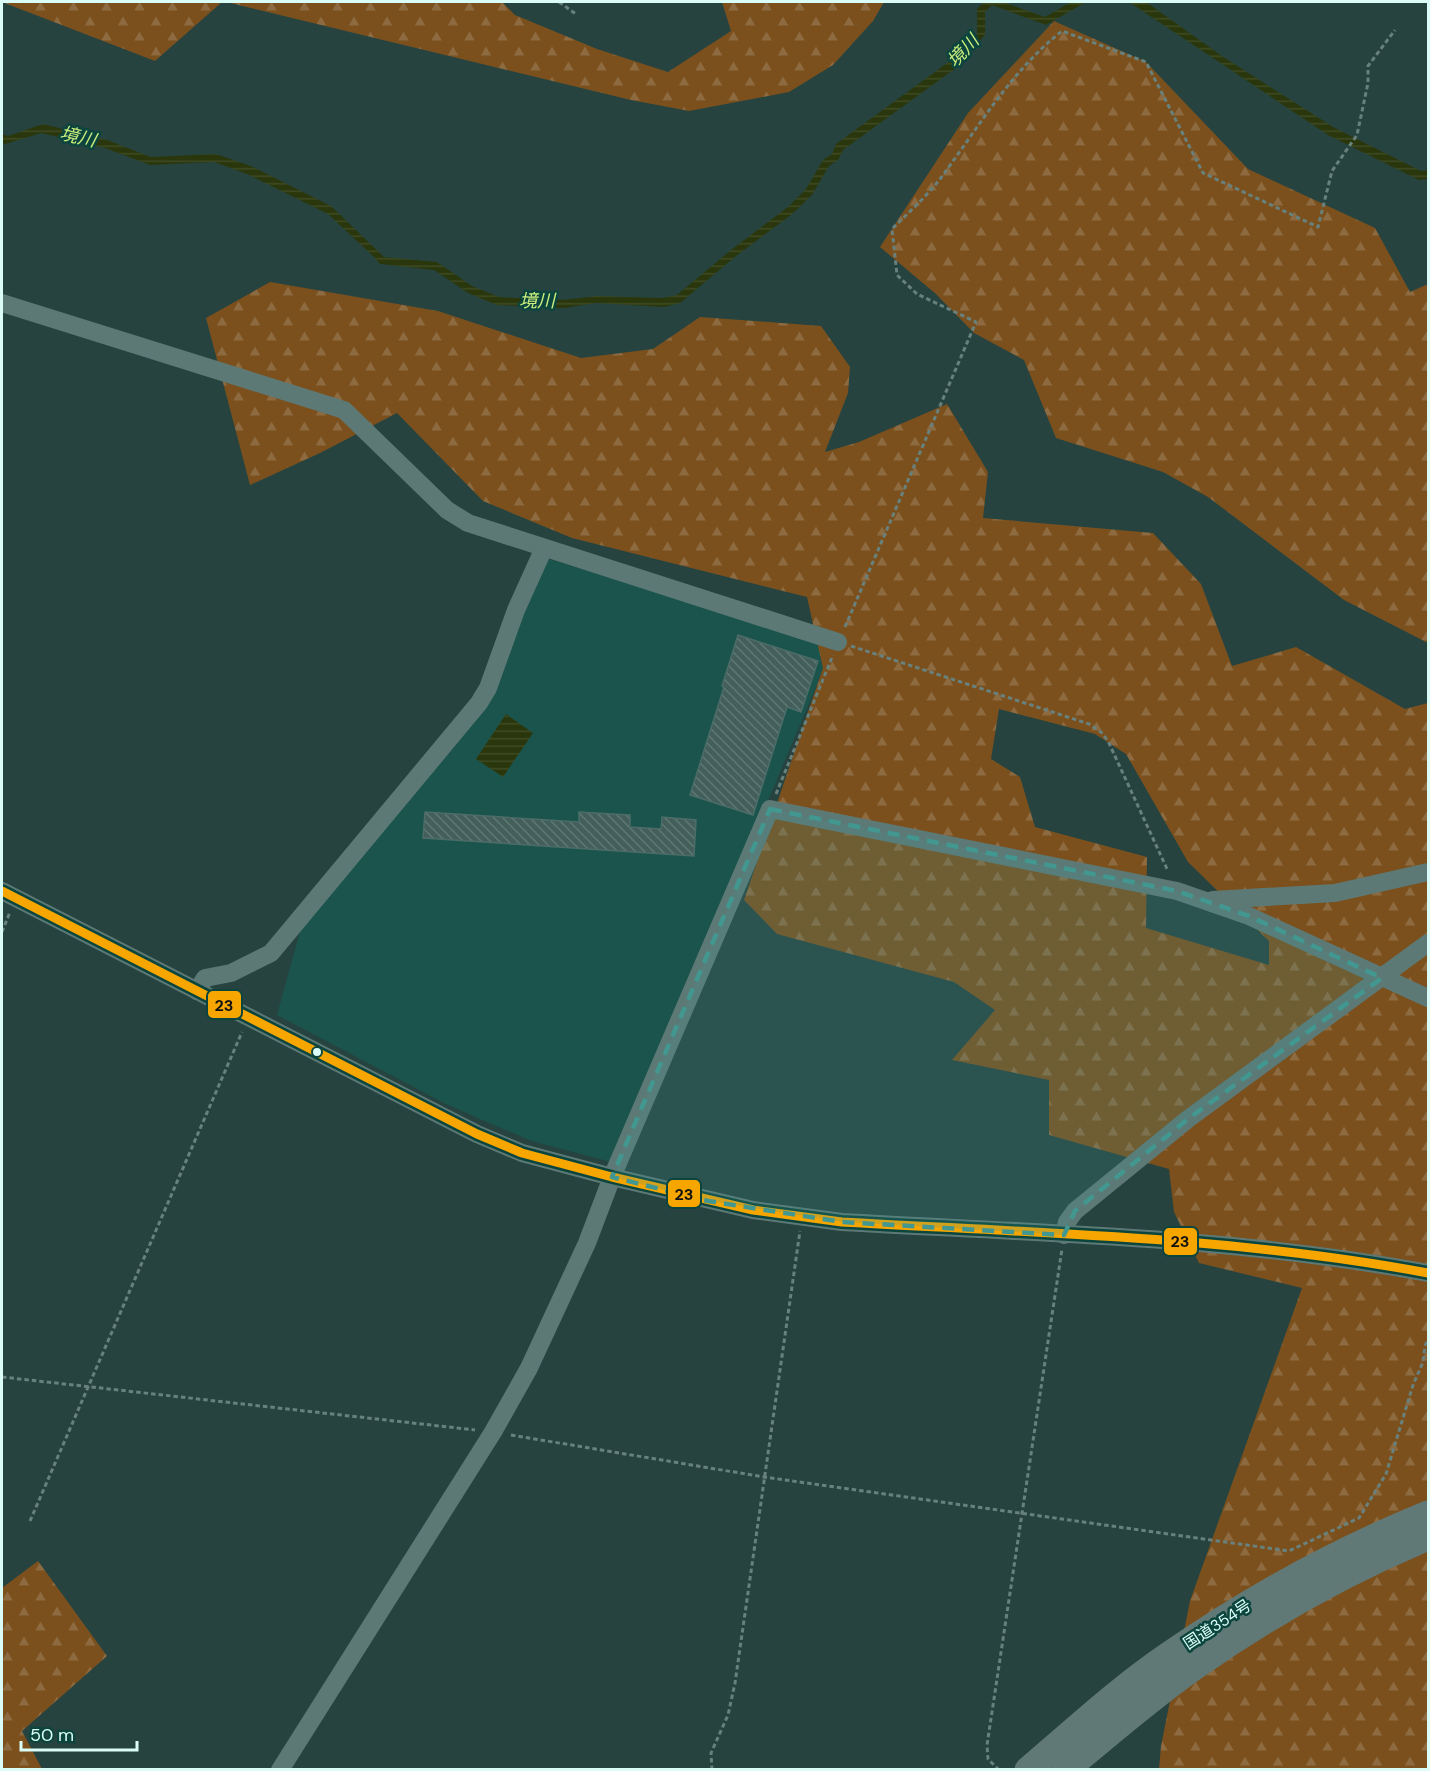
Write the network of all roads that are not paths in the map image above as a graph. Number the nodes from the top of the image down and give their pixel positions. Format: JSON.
{"nodes":[{"id":1,"x":2,"y":303,"type":"edge"},
{"id":2,"x":544,"y":548,"type":"junction"},
{"id":3,"x":838,"y":642,"type":"road end"},
{"id":4,"x":1428,"y":872,"type":"edge"},
{"id":5,"x":9,"y":895,"type":"edge"},
{"id":6,"x":1206,"y":901,"type":"junction"},
{"id":7,"x":1428,"y":943,"type":"edge"},
{"id":8,"x":1382,"y":978,"type":"junction"},
{"id":9,"x":197,"y":991,"type":"junction"},
{"id":10,"x":1428,"y":998,"type":"edge"},
{"id":11,"x":612,"y":1177,"type":"junction"},
{"id":12,"x":1064,"y":1235,"type":"junction"},
{"id":13,"x":1428,"y":1273,"type":"edge"},
{"id":14,"x":1428,"y":1514,"type":"edge"},
{"id":15,"x":1428,"y":1537,"type":"edge"},
{"id":16,"x":280,"y":1770,"type":"edge"},
{"id":17,"x":1028,"y":1770,"type":"edge"},
{"id":18,"x":1065,"y":1770,"type":"edge"}],
"edges":[{"from":1,"to":2,"type":"street"},
{"from":2,"to":3,"type":"street"},
{"from":2,"to":9,"type":"street"},
{"from":4,"to":6,"type":"street"},
{"from":5,"to":9,"type":"street"},
{"from":6,"to":8,"type":"street"},
{"from":6,"to":11,"type":"street"},
{"from":7,"to":8,"type":"street"},
{"from":8,"to":10,"type":"street"},
{"from":8,"to":12,"type":"street"},
{"from":9,"to":11,"type":"street"},
{"from":11,"to":12,"type":"street"},
{"from":11,"to":16,"type":"street"},
{"from":12,"to":13,"type":"street"},
{"from":14,"to":17,"type":"highway","name":"国道354号"},
{"from":15,"to":18,"type":"highway","name":"国道354号"}]}
